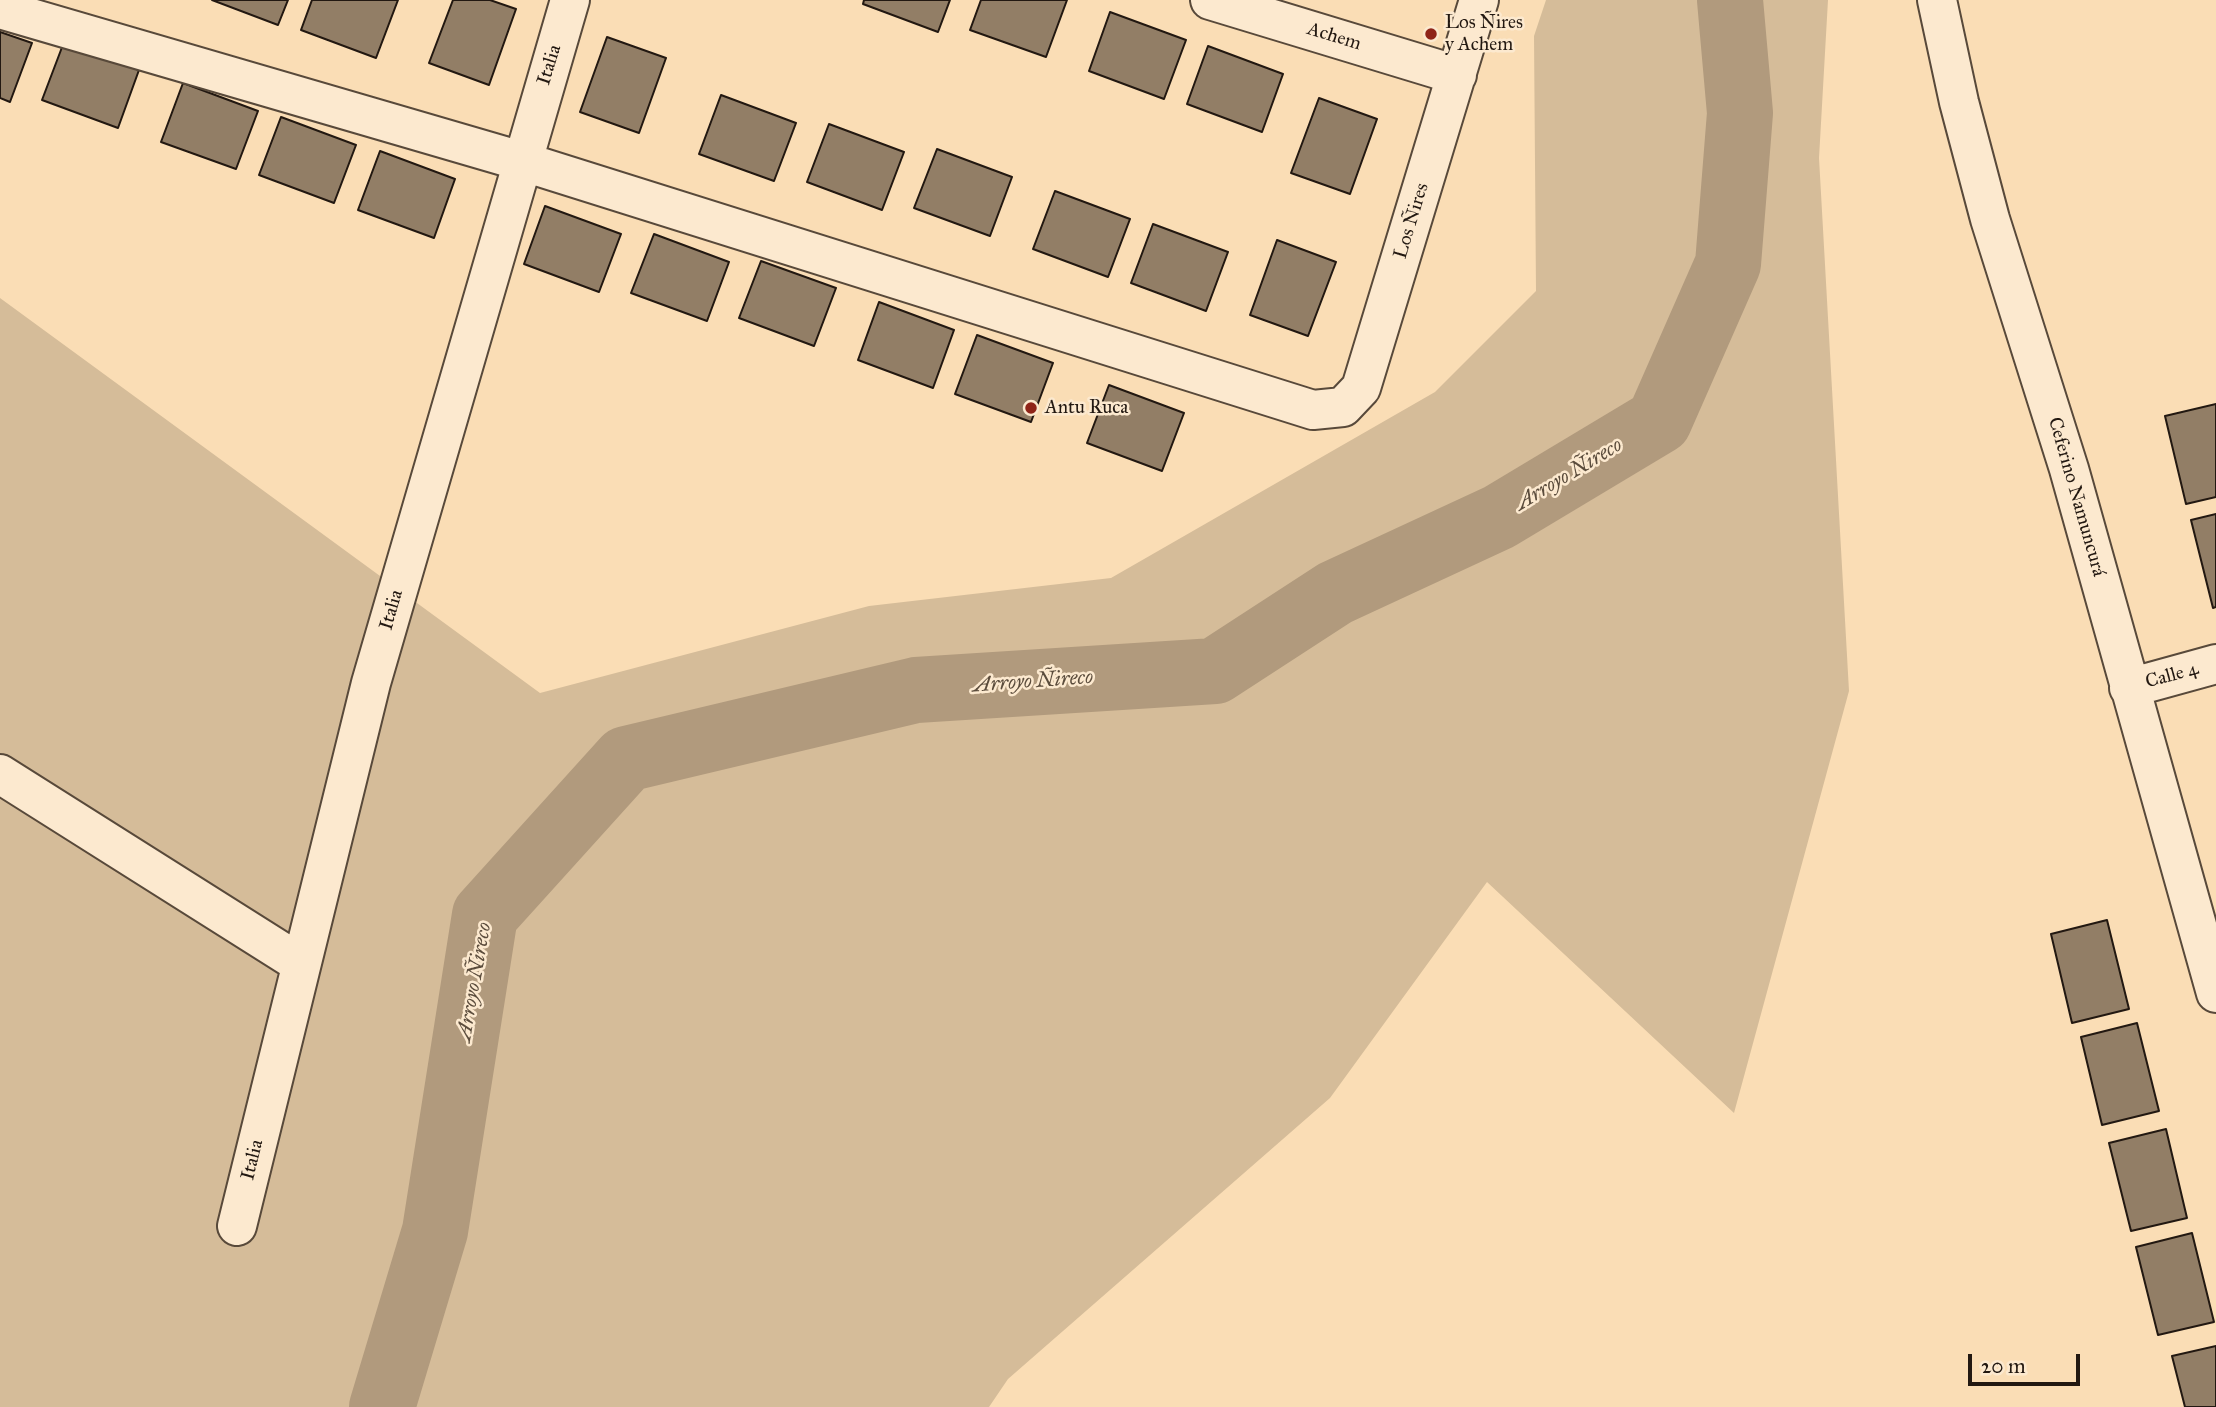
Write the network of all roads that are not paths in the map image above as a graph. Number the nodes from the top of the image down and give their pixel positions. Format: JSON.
{"nodes":[{"id":1,"x":570,"y":0,"type":"edge"},
{"id":2,"x":1210,"y":0,"type":"edge"},
{"id":3,"x":1479,"y":0,"type":"edge"},
{"id":4,"x":1937,"y":0,"type":"edge"},
{"id":5,"x":0,"y":9,"type":"edge"},
{"id":6,"x":1457,"y":75,"type":"junction"},
{"id":7,"x":522,"y":161,"type":"junction"},
{"id":8,"x":2216,"y":664,"type":"edge"},
{"id":9,"x":2129,"y":688,"type":"junction"},
{"id":10,"x":0,"y":774,"type":"edge"},
{"id":11,"x":302,"y":964,"type":"junction"},
{"id":12,"x":2216,"y":993,"type":"edge"},
{"id":13,"x":237,"y":1226,"type":"dead end"}],
"edges":[{"from":1,"to":7,"type":"street","name":"Italia"},
{"from":2,"to":6,"type":"street","name":"Achem"},
{"from":3,"to":6,"type":"street","name":"Los Ñires"},
{"from":4,"to":9,"type":"street","name":"Ceferino Namuncurá"},
{"from":5,"to":7,"type":"street"},
{"from":6,"to":7,"type":"street","name":"Los Ñires"},
{"from":7,"to":11,"type":"street","name":"Italia"},
{"from":8,"to":9,"type":"street","name":"Calle 4"},
{"from":9,"to":12,"type":"street","name":"Ceferino Namuncurá"},
{"from":10,"to":11,"type":"street"},
{"from":11,"to":13,"type":"street","name":"Italia"}]}
